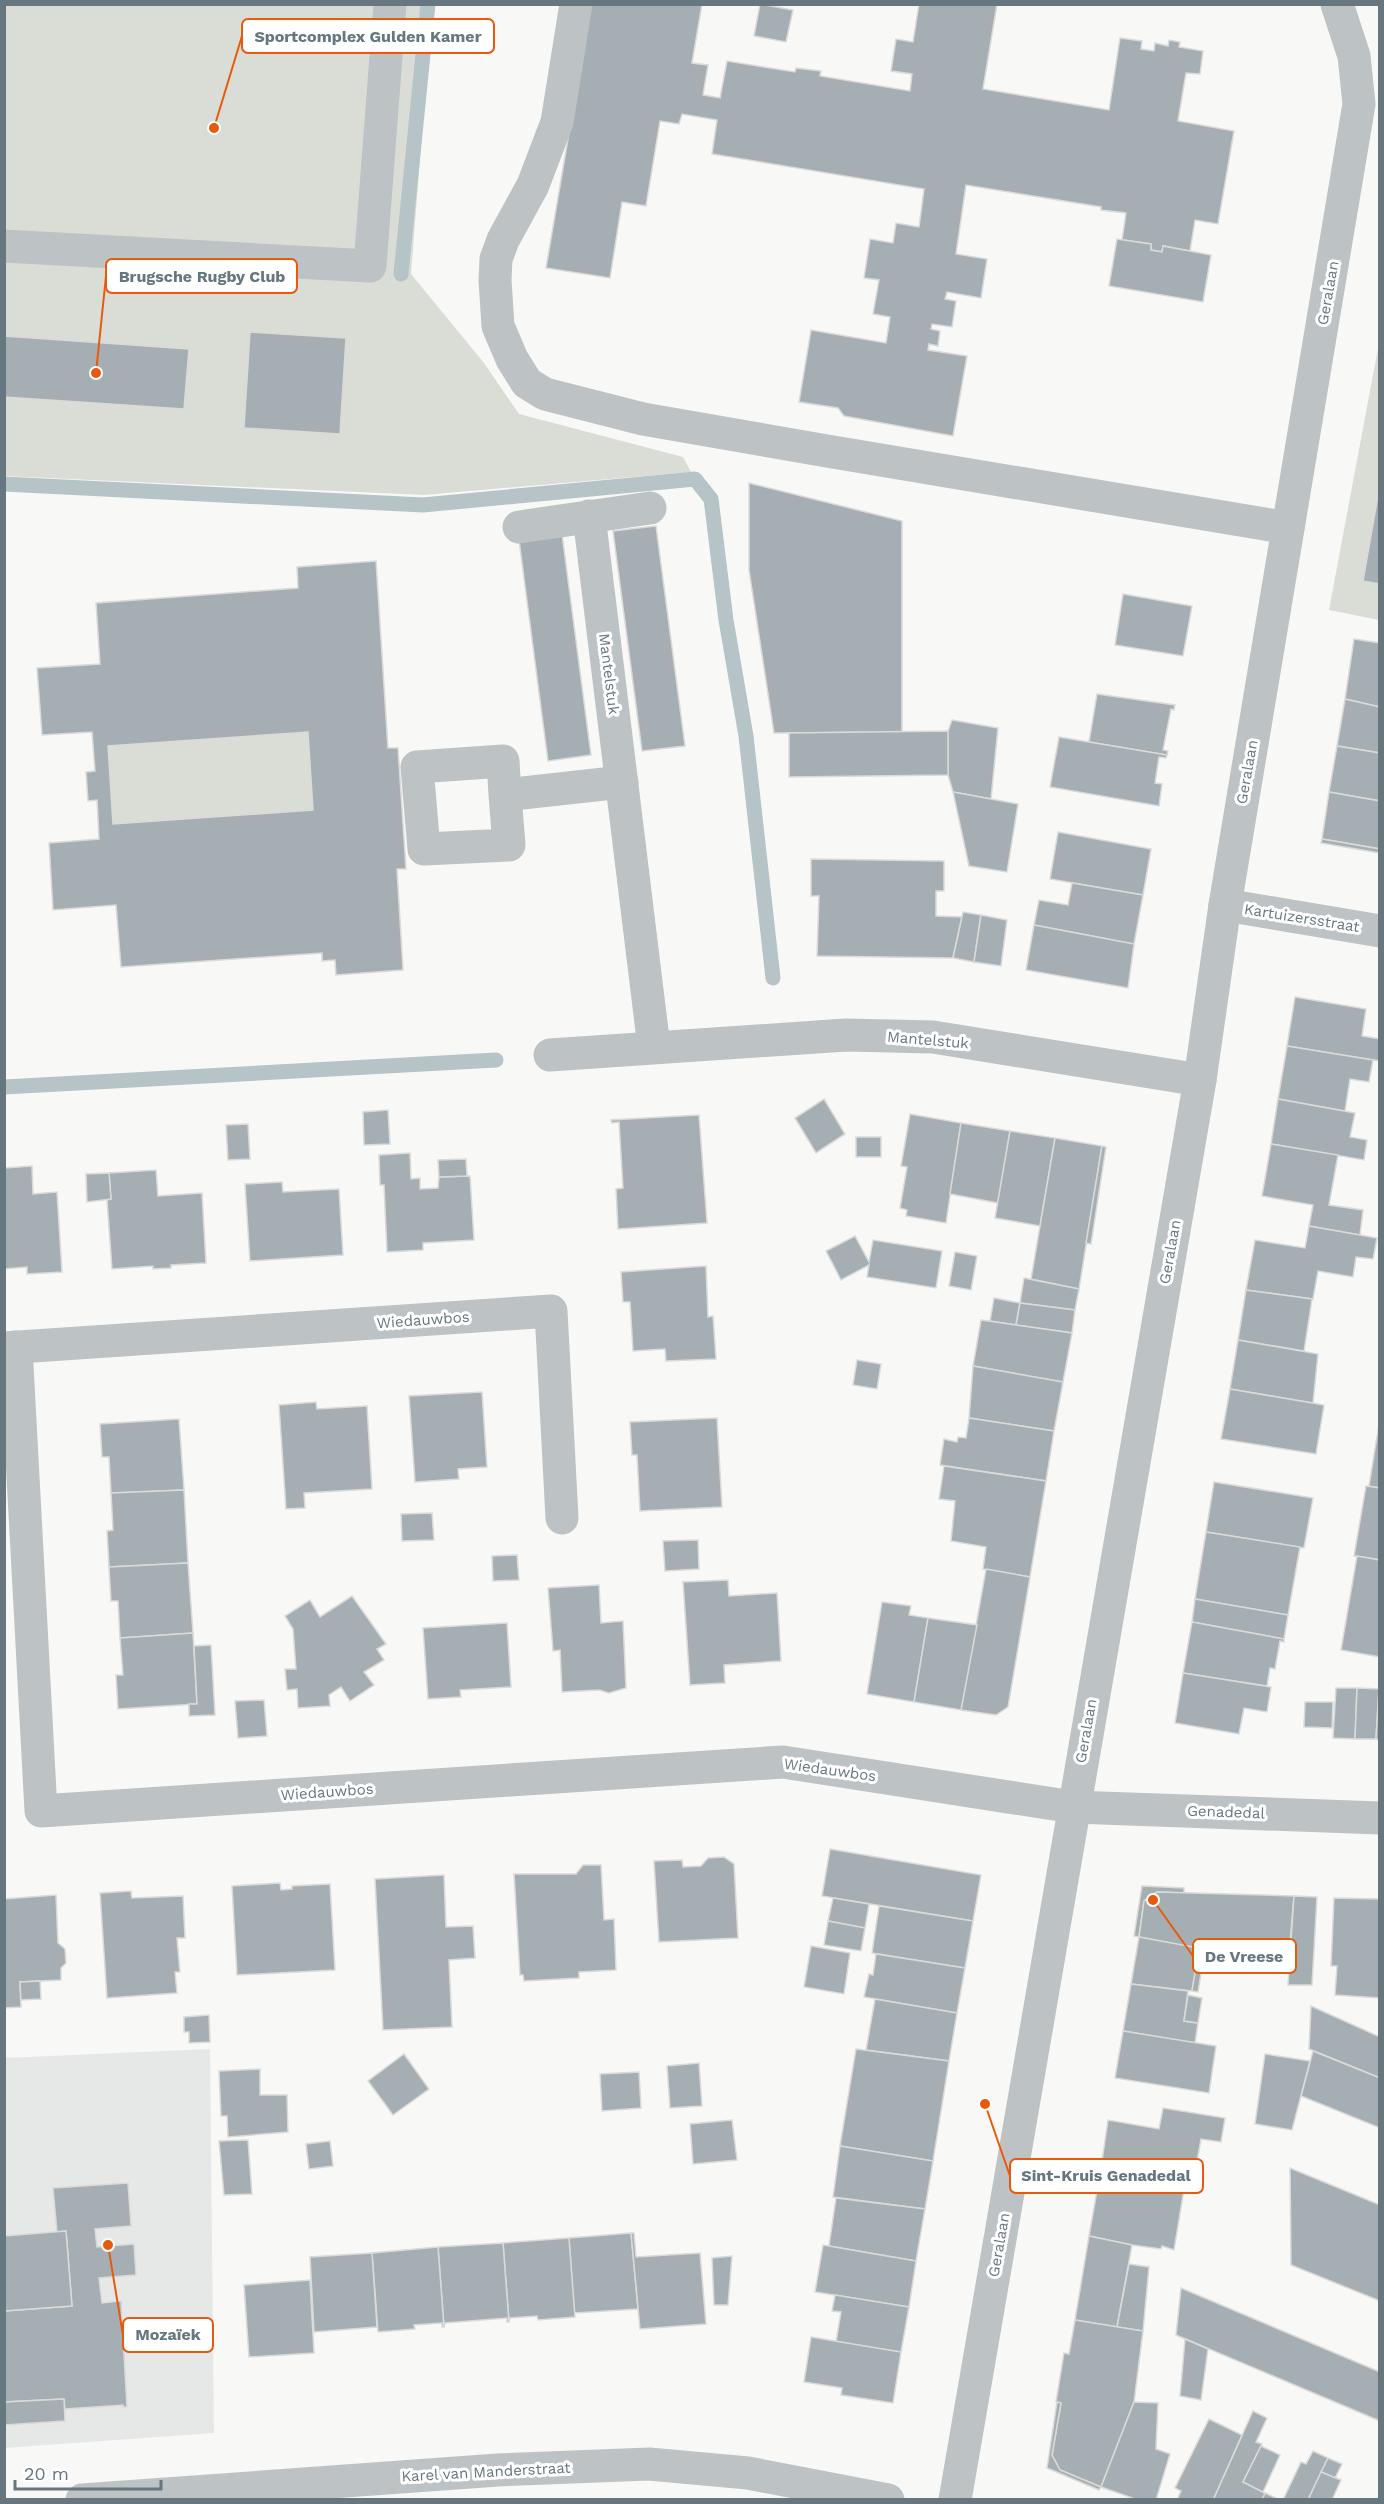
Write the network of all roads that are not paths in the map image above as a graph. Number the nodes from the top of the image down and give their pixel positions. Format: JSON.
{"nodes":[{"id":1,"x":390,"y":4,"type":"edge"},
{"id":2,"x":576,"y":4,"type":"edge"},
{"id":3,"x":1337,"y":4,"type":"edge"},
{"id":4,"x":4,"y":246,"type":"edge"},
{"id":5,"x":650,"y":508,"type":"dead end"},
{"id":6,"x":589,"y":516,"type":"junction"},
{"id":7,"x":519,"y":527,"type":"dead end"},
{"id":8,"x":1288,"y":528,"type":"junction"},
{"id":9,"x":622,"y":782,"type":"junction"},
{"id":10,"x":505,"y":795,"type":"dead end"},
{"id":11,"x":1225,"y":905,"type":"junction"},
{"id":12,"x":1380,"y":931,"type":"edge"},
{"id":13,"x":654,"y":1047,"type":"junction"},
{"id":14,"x":550,"y":1055,"type":"dead end"},
{"id":15,"x":1200,"y":1080,"type":"junction"},
{"id":16,"x":10,"y":1348,"type":"edge"},
{"id":17,"x":562,"y":1518,"type":"dead end"},
{"id":18,"x":1073,"y":1807,"type":"junction"},
{"id":19,"x":1380,"y":1818,"type":"edge"},
{"id":20,"x":746,"y":2486,"type":"edge"},
{"id":21,"x":82,"y":2499,"type":"edge"},
{"id":22,"x":888,"y":2499,"type":"edge"},
{"id":23,"x":955,"y":2499,"type":"edge"}],
"edges":[{"from":1,"to":4,"type":"street"},
{"from":2,"to":8,"type":"street"},
{"from":3,"to":8,"type":"street","name":"Geralaan"},
{"from":5,"to":6,"type":"street"},
{"from":6,"to":7,"type":"street"},
{"from":6,"to":9,"type":"street","name":"Mantelstuk"},
{"from":8,"to":11,"type":"street","name":"Geralaan"},
{"from":9,"to":10,"type":"street"},
{"from":9,"to":13,"type":"street","name":"Mantelstuk"},
{"from":11,"to":12,"type":"street","name":"Kartuizersstraat"},
{"from":11,"to":15,"type":"street","name":"Geralaan"},
{"from":13,"to":14,"type":"street","name":"Mantelstuk"},
{"from":13,"to":15,"type":"street","name":"Mantelstuk"},
{"from":15,"to":18,"type":"street","name":"Geralaan"},
{"from":16,"to":17,"type":"street","name":"Wiedauwbos"},
{"from":16,"to":18,"type":"street","name":"Wiedauwbos"},
{"from":18,"to":19,"type":"street","name":"Genadedal"},
{"from":18,"to":23,"type":"street","name":"Geralaan"},
{"from":20,"to":21,"type":"street","name":"Karel van Manderstraat"},
{"from":20,"to":22,"type":"street","name":"Karel van Manderstraat"}]}
